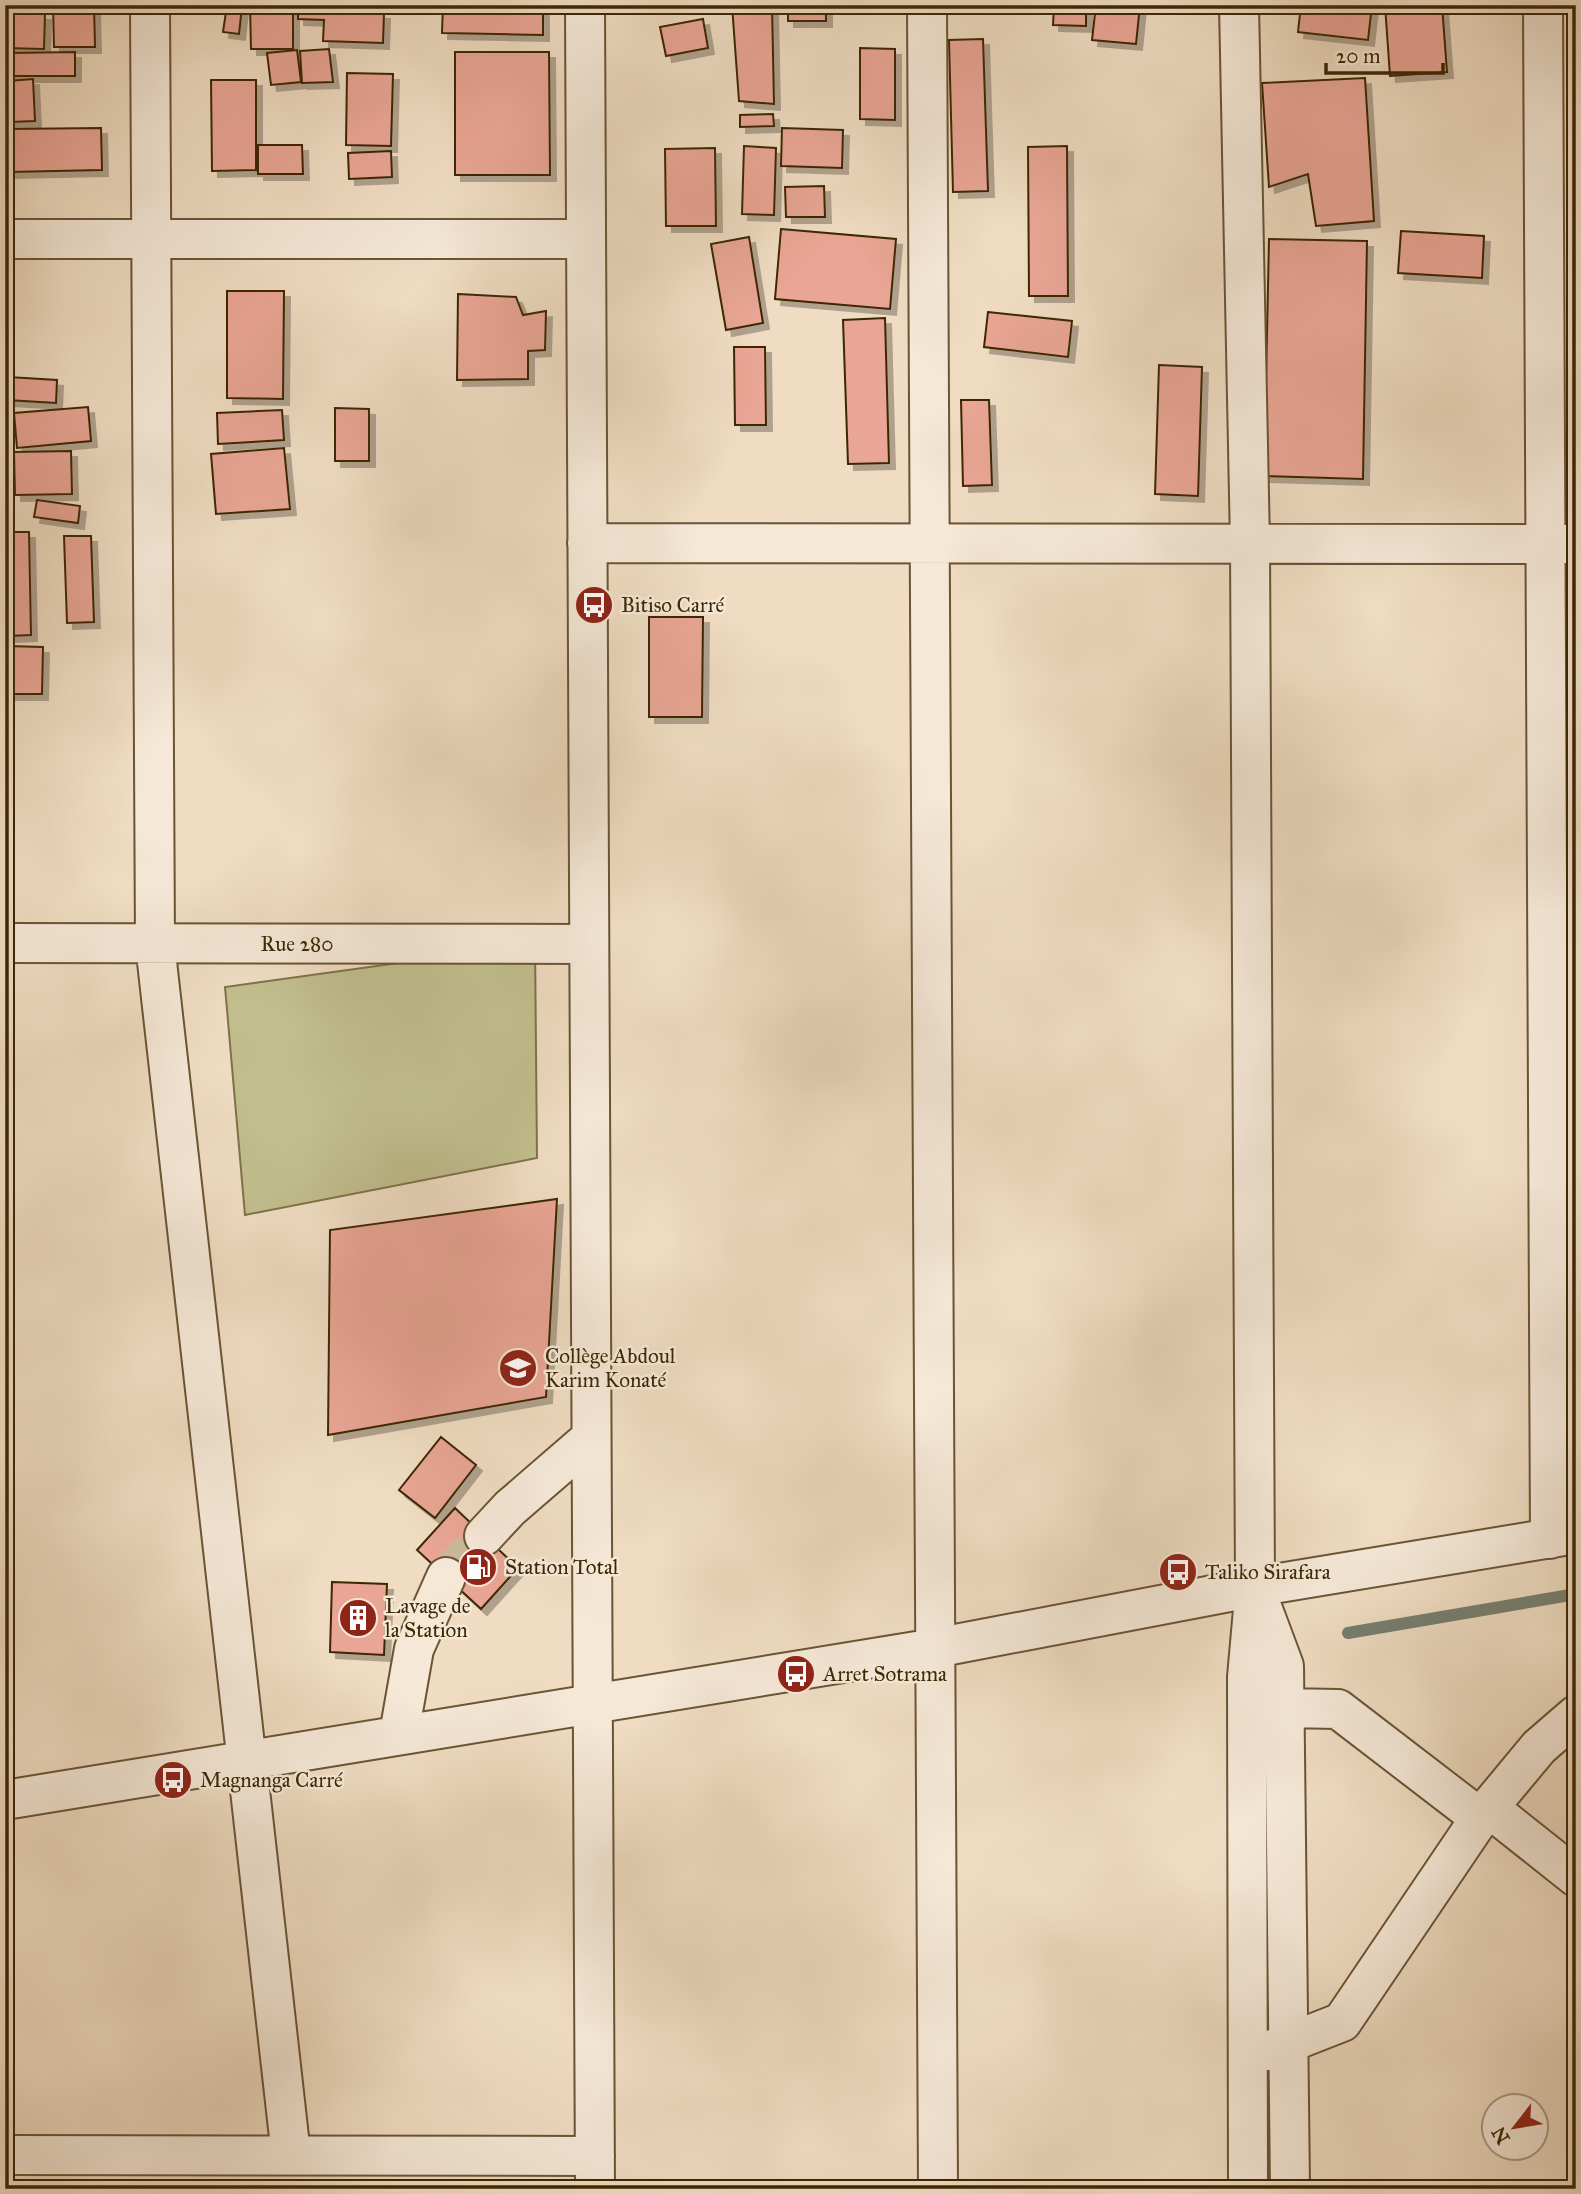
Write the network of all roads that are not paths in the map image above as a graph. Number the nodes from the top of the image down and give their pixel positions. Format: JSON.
{"nodes":[{"id":1,"x":150,"y":5,"type":"edge"},
{"id":2,"x":585,"y":5,"type":"edge"},
{"id":3,"x":927,"y":5,"type":"edge"},
{"id":4,"x":1239,"y":5,"type":"edge"},
{"id":5,"x":1543,"y":5,"type":"edge"},
{"id":6,"x":5,"y":239,"type":"edge"},
{"id":7,"x":152,"y":239,"type":"junction"},
{"id":8,"x":586,"y":239,"type":"junction"},
{"id":9,"x":587,"y":544,"type":"junction"},
{"id":10,"x":930,"y":544,"type":"junction"},
{"id":11,"x":1250,"y":544,"type":"junction"},
{"id":12,"x":1561,"y":544,"type":"edge"},
{"id":13,"x":5,"y":943,"type":"edge"},
{"id":14,"x":155,"y":944,"type":"junction"},
{"id":15,"x":589,"y":944,"type":"junction"},
{"id":16,"x":591,"y":1438,"type":"junction"},
{"id":17,"x":484,"y":1536,"type":"tunnel mouth"},
{"id":18,"x":1563,"y":1536,"type":"edge"},
{"id":19,"x":446,"y":1577,"type":"tunnel mouth"},
{"id":20,"x":1255,"y":1587,"type":"junction"},
{"id":21,"x":935,"y":1648,"type":"junction"},
{"id":22,"x":592,"y":1703,"type":"junction"},
{"id":23,"x":1285,"y":1708,"type":"junction"},
{"id":24,"x":1247,"y":1715,"type":"junction"},
{"id":25,"x":1576,"y":1716,"type":"edge"},
{"id":26,"x":400,"y":1734,"type":"junction"},
{"id":27,"x":246,"y":1759,"type":"junction"},
{"id":28,"x":5,"y":1800,"type":"edge"},
{"id":29,"x":1485,"y":1813,"type":"junction"},
{"id":30,"x":1576,"y":1877,"type":"edge"},
{"id":31,"x":1288,"y":2043,"type":"junction"},
{"id":32,"x":1250,"y":2058,"type":"junction"},
{"id":33,"x":5,"y":2155,"type":"edge"},
{"id":34,"x":291,"y":2155,"type":"junction"},
{"id":35,"x":595,"y":2172,"type":"edge"},
{"id":36,"x":937,"y":2189,"type":"edge"},
{"id":37,"x":1248,"y":2189,"type":"edge"},
{"id":38,"x":1290,"y":2189,"type":"edge"}],
"edges":[{"from":1,"to":7,"type":"street"},
{"from":2,"to":8,"type":"street"},
{"from":3,"to":10,"type":"street"},
{"from":4,"to":11,"type":"street"},
{"from":5,"to":12,"type":"street"},
{"from":6,"to":7,"type":"street"},
{"from":7,"to":8,"type":"street"},
{"from":7,"to":14,"type":"street"},
{"from":8,"to":9,"type":"street"},
{"from":9,"to":10,"type":"street"},
{"from":9,"to":15,"type":"street"},
{"from":10,"to":11,"type":"street"},
{"from":10,"to":21,"type":"street"},
{"from":11,"to":12,"type":"street"},
{"from":11,"to":20,"type":"street"},
{"from":12,"to":18,"type":"street"},
{"from":13,"to":14,"type":"street","name":"Rue 280"},
{"from":14,"to":15,"type":"street","name":"Rue 280"},
{"from":14,"to":27,"type":"street"},
{"from":15,"to":16,"type":"street"},
{"from":16,"to":17,"type":"street"},
{"from":16,"to":22,"type":"street"},
{"from":18,"to":20,"type":"street"},
{"from":19,"to":26,"type":"street"},
{"from":20,"to":21,"type":"street"},
{"from":20,"to":23,"type":"street"},
{"from":20,"to":24,"type":"street"},
{"from":21,"to":22,"type":"street"},
{"from":21,"to":36,"type":"street"},
{"from":22,"to":26,"type":"street"},
{"from":22,"to":35,"type":"street"},
{"from":23,"to":24,"type":"street"},
{"from":23,"to":29,"type":"street"},
{"from":23,"to":31,"type":"street"},
{"from":24,"to":32,"type":"street"},
{"from":25,"to":29,"type":"street"},
{"from":26,"to":27,"type":"street"},
{"from":27,"to":28,"type":"street"},
{"from":27,"to":34,"type":"street"},
{"from":29,"to":30,"type":"street"},
{"from":29,"to":31,"type":"street"},
{"from":31,"to":32,"type":"street"},
{"from":31,"to":38,"type":"street"},
{"from":32,"to":37,"type":"street"},
{"from":33,"to":34,"type":"street"},
{"from":34,"to":35,"type":"street"}]}
